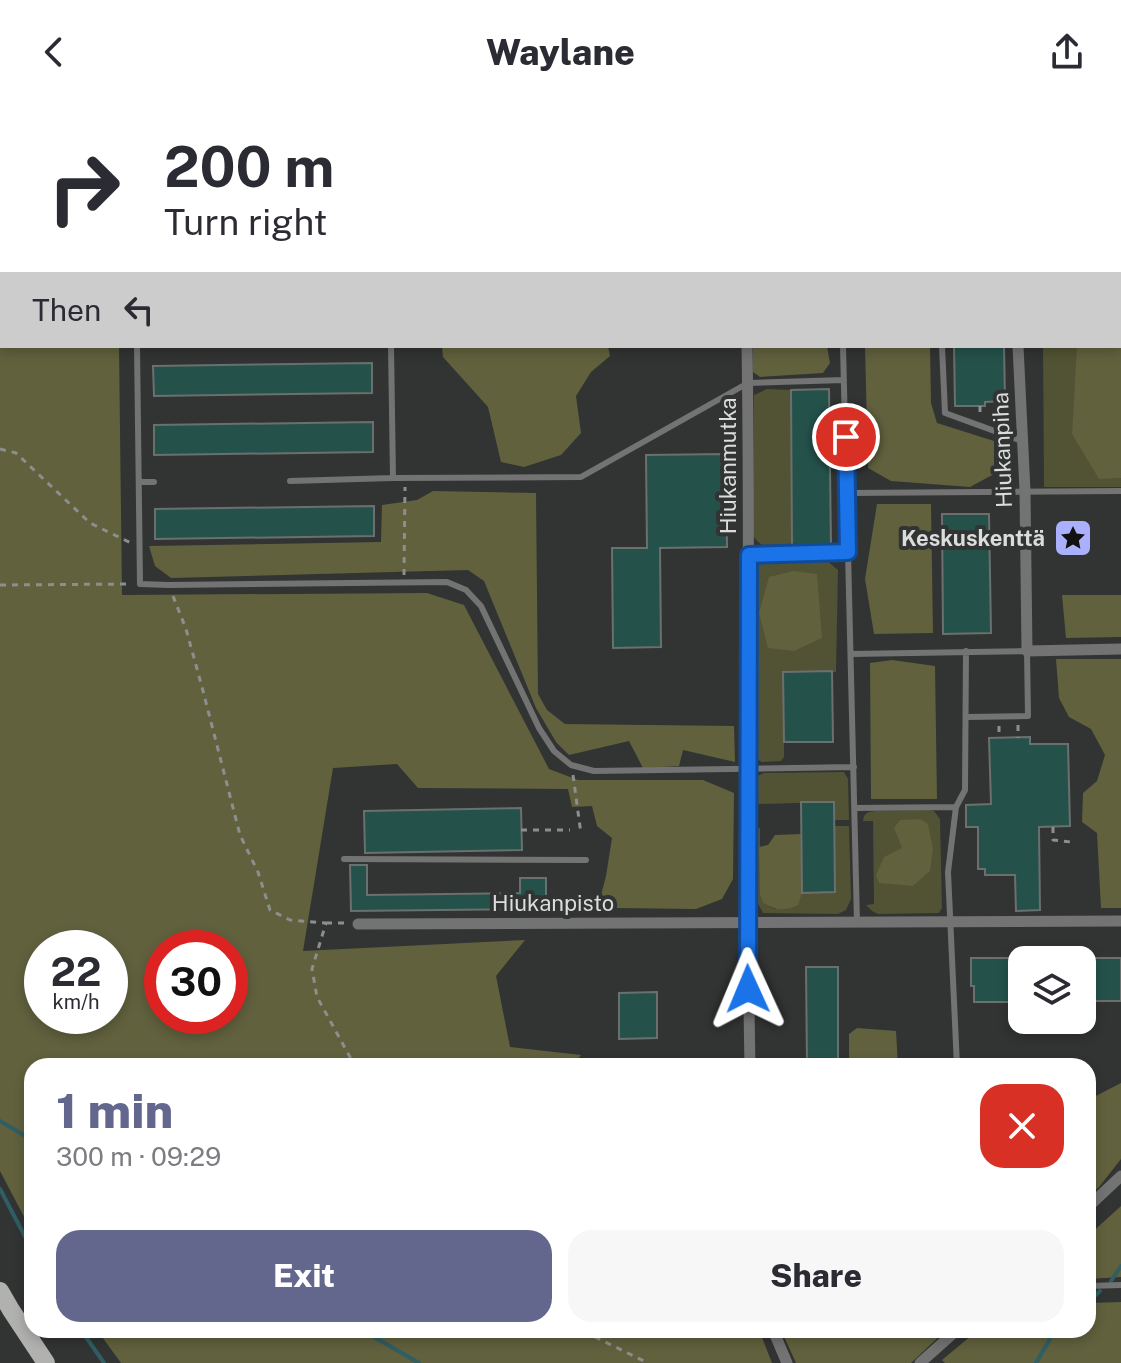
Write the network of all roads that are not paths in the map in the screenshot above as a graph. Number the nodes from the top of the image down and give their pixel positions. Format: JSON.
{"nodes":[{"id":1,"x":137,"y":348,"type":"edge"},
{"id":2,"x":391,"y":348,"type":"edge"},
{"id":3,"x":747,"y":348,"type":"edge"},
{"id":4,"x":843,"y":348,"type":"edge"},
{"id":5,"x":942,"y":348,"type":"edge"},
{"id":6,"x":1018,"y":348,"type":"edge"},
{"id":7,"x":844,"y":380,"type":"junction"},
{"id":8,"x":748,"y":383,"type":"junction"},
{"id":9,"x":1022,"y":441,"type":"junction"},
{"id":10,"x":393,"y":478,"type":"junction"},
{"id":11,"x":290,"y":481,"type":"dead end"},
{"id":12,"x":140,"y":482,"type":"junction"},
{"id":13,"x":154,"y":482,"type":"dead end"},
{"id":14,"x":1025,"y":491,"type":"junction"},
{"id":15,"x":1121,"y":491,"type":"edge"},
{"id":16,"x":847,"y":493,"type":"junction"},
{"id":17,"x":848,"y":552,"type":"junction"},
{"id":18,"x":749,"y":555,"type":"junction"},
{"id":19,"x":1121,"y":649,"type":"edge"},
{"id":20,"x":966,"y":651,"type":"junction"},
{"id":21,"x":1027,"y":651,"type":"junction"},
{"id":22,"x":851,"y":654,"type":"junction"},
{"id":23,"x":967,"y":717,"type":"junction"},
{"id":24,"x":854,"y":767,"type":"junction"},
{"id":25,"x":749,"y":770,"type":"junction"},
{"id":26,"x":956,"y":807,"type":"junction"},
{"id":27,"x":855,"y":808,"type":"junction"},
{"id":28,"x":344,"y":859,"type":"dead end"},
{"id":29,"x":586,"y":860,"type":"dead end"},
{"id":30,"x":950,"y":921,"type":"junction"},
{"id":31,"x":1121,"y":921,"type":"edge"},
{"id":32,"x":748,"y":922,"type":"junction"},
{"id":33,"x":857,"y":922,"type":"junction"},
{"id":34,"x":353,"y":924,"type":"road end"},
{"id":35,"x":750,"y":1058,"type":"edge"},
{"id":36,"x":957,"y":1058,"type":"edge"},
{"id":37,"x":1121,"y":1176,"type":"edge"},
{"id":38,"x":1096,"y":1199,"type":"edge"},
{"id":39,"x":1121,"y":1285,"type":"edge"},
{"id":40,"x":1096,"y":1286,"type":"edge"},
{"id":41,"x":0,"y":1291,"type":"edge"},
{"id":42,"x":24,"y":1330,"type":"edge"},
{"id":43,"x":29,"y":1338,"type":"edge"},
{"id":44,"x":776,"y":1338,"type":"edge"},
{"id":45,"x":948,"y":1338,"type":"edge"},
{"id":46,"x":46,"y":1363,"type":"edge"},
{"id":47,"x":787,"y":1363,"type":"edge"},
{"id":48,"x":920,"y":1363,"type":"edge"}],
"edges":[{"from":1,"to":12,"type":"lane"},
{"from":2,"to":10,"type":"lane"},
{"from":3,"to":8,"type":"street","name":"Hiukanmutka"},
{"from":4,"to":7,"type":"lane"},
{"from":5,"to":9,"type":"lane"},
{"from":6,"to":9,"type":"street","name":"Hiukanpiha"},
{"from":7,"to":8,"type":"lane"},
{"from":7,"to":16,"type":"lane"},
{"from":8,"to":10,"type":"lane"},
{"from":8,"to":18,"type":"street","name":"Hiukanmutka"},
{"from":9,"to":14,"type":"street","name":"Hiukanpiha"},
{"from":10,"to":11,"type":"lane"},
{"from":12,"to":13,"type":"lane"},
{"from":12,"to":25,"type":"lane"},
{"from":14,"to":15,"type":"lane"},
{"from":14,"to":16,"type":"lane"},
{"from":14,"to":21,"type":"street","name":"Hiukanpiha"},
{"from":16,"to":17,"type":"lane"},
{"from":17,"to":18,"type":"lane"},
{"from":17,"to":22,"type":"lane"},
{"from":18,"to":25,"type":"street","name":"Hiukanmutka"},
{"from":19,"to":21,"type":"street"},
{"from":20,"to":21,"type":"lane"},
{"from":20,"to":22,"type":"lane"},
{"from":20,"to":23,"type":"lane"},
{"from":21,"to":23,"type":"lane"},
{"from":22,"to":24,"type":"lane"},
{"from":23,"to":26,"type":"lane"},
{"from":24,"to":25,"type":"lane"},
{"from":24,"to":27,"type":"lane"},
{"from":25,"to":32,"type":"street","name":"Hiukanmutka"},
{"from":26,"to":27,"type":"lane"},
{"from":26,"to":30,"type":"lane"},
{"from":27,"to":33,"type":"lane"},
{"from":28,"to":29,"type":"lane"},
{"from":30,"to":31,"type":"street"},
{"from":30,"to":33,"type":"street"},
{"from":30,"to":36,"type":"lane"},
{"from":32,"to":33,"type":"street"},
{"from":32,"to":34,"type":"street","name":"Hiukanpisto"},
{"from":32,"to":35,"type":"street","name":"Hiukanmutka"},
{"from":37,"to":38,"type":"street"},
{"from":39,"to":40,"type":"lane"},
{"from":41,"to":42,"type":"main road"},
{"from":43,"to":46,"type":"main road"},
{"from":44,"to":47,"type":"street"},
{"from":45,"to":48,"type":"street"}]}
